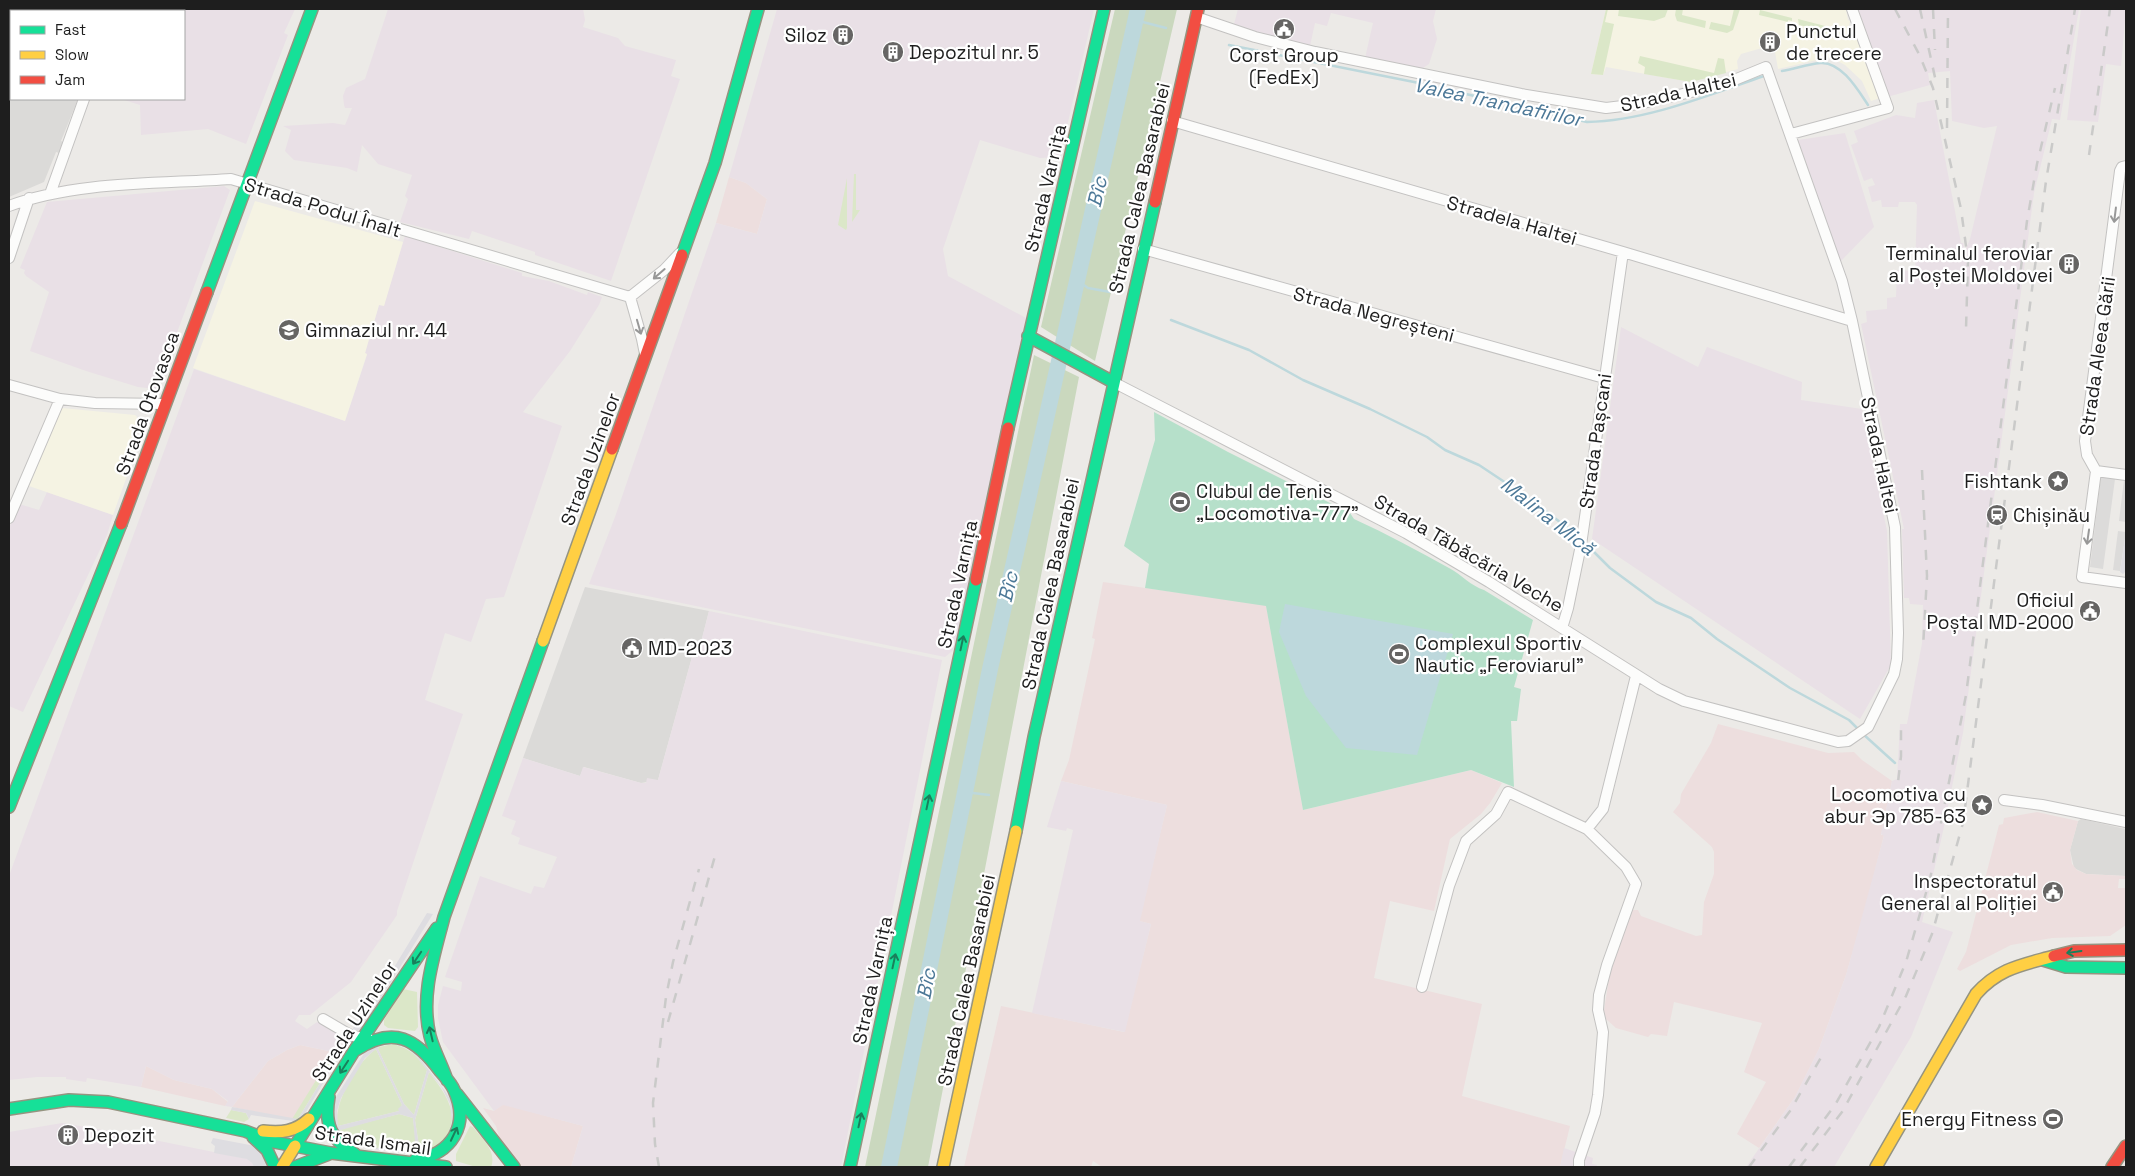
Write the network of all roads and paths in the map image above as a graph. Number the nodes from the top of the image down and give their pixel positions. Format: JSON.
{"nodes":[{"id":1,"x":312,"y":9,"type":"edge"},
{"id":2,"x":758,"y":9,"type":"edge"},
{"id":3,"x":1104,"y":9,"type":"edge"},
{"id":4,"x":1852,"y":9,"type":"edge"},
{"id":5,"x":1197,"y":13,"type":"edge"},
{"id":6,"x":84,"y":100,"type":"edge"},
{"id":7,"x":1172,"y":121,"type":"junction"},
{"id":8,"x":1791,"y":134,"type":"junction"},
{"id":9,"x":2126,"y":166,"type":"edge"},
{"id":10,"x":247,"y":184,"type":"junction"},
{"id":11,"x":50,"y":194,"type":"junction"},
{"id":12,"x":29,"y":198,"type":"junction"},
{"id":13,"x":9,"y":206,"type":"edge"},
{"id":14,"x":684,"y":249,"type":"junction"},
{"id":15,"x":1143,"y":249,"type":"junction"},
{"id":16,"x":1624,"y":252,"type":"junction"},
{"id":17,"x":9,"y":258,"type":"edge"},
{"id":18,"x":630,"y":297,"type":"junction"},
{"id":19,"x":1852,"y":321,"type":"junction"},
{"id":20,"x":1032,"y":338,"type":"junction"},
{"id":21,"x":645,"y":358,"type":"junction"},
{"id":22,"x":1604,"y":378,"type":"junction"},
{"id":23,"x":1113,"y":382,"type":"junction"},
{"id":24,"x":9,"y":385,"type":"edge"},
{"id":25,"x":60,"y":399,"type":"junction"},
{"id":26,"x":165,"y":404,"type":"junction"},
{"id":27,"x":2096,"y":471,"type":"junction"},
{"id":28,"x":2126,"y":475,"type":"edge"},
{"id":29,"x":9,"y":518,"type":"edge"},
{"id":30,"x":2126,"y":583,"type":"edge"},
{"id":31,"x":1562,"y":628,"type":"junction"},
{"id":32,"x":1636,"y":676,"type":"junction"},
{"id":33,"x":1851,"y":739,"type":"joint"},
{"id":34,"x":2004,"y":800,"type":"dead end"},
{"id":35,"x":9,"y":807,"type":"edge"},
{"id":36,"x":2126,"y":822,"type":"edge"},
{"id":37,"x":1587,"y":829,"type":"junction"},
{"id":38,"x":444,"y":917,"type":"junction"},
{"id":39,"x":2126,"y":950,"type":"edge"},
{"id":40,"x":2042,"y":960,"type":"junction"},
{"id":41,"x":2126,"y":968,"type":"edge"},
{"id":42,"x":1422,"y":987,"type":"dead end"},
{"id":43,"x":323,"y":1019,"type":"dead end"},
{"id":44,"x":396,"y":1037,"type":"junction"},
{"id":45,"x":363,"y":1038,"type":"junction"},
{"id":46,"x":354,"y":1052,"type":"junction"},
{"id":47,"x":334,"y":1083,"type":"junction"},
{"id":48,"x":450,"y":1085,"type":"junction"},
{"id":49,"x":12,"y":1108,"type":"edge"},
{"id":50,"x":319,"y":1108,"type":"junction"},
{"id":51,"x":242,"y":1130,"type":"junction"},
{"id":52,"x":295,"y":1146,"type":"junction"},
{"id":53,"x":2126,"y":1146,"type":"edge"},
{"id":54,"x":332,"y":1153,"type":"junction"},
{"id":55,"x":363,"y":1157,"type":"junction"},
{"id":56,"x":400,"y":1161,"type":"junction"},
{"id":57,"x":275,"y":1167,"type":"edge"},
{"id":58,"x":282,"y":1167,"type":"edge"},
{"id":59,"x":295,"y":1167,"type":"edge"},
{"id":60,"x":446,"y":1167,"type":"edge"},
{"id":61,"x":514,"y":1167,"type":"edge"},
{"id":62,"x":850,"y":1167,"type":"edge"},
{"id":63,"x":943,"y":1167,"type":"edge"},
{"id":64,"x":1579,"y":1167,"type":"edge"},
{"id":65,"x":1876,"y":1167,"type":"edge"},
{"id":66,"x":2112,"y":1167,"type":"edge"}],
"edges":[{"from":1,"to":10,"type":"main road","name":"Strada Otovasca"},
{"from":2,"to":14,"type":"main road","name":"Strada Uzinelor"},
{"from":3,"to":20,"type":"main road","name":"Strada Varnița"},
{"from":4,"to":8,"type":"street"},
{"from":5,"to":7,"type":"main road","name":"Strada Calea Basarabiei"},
{"from":5,"to":8,"type":"street","name":"Strada Haltei"},
{"from":6,"to":11,"type":"street"},
{"from":7,"to":15,"type":"main road","name":"Strada Calea Basarabiei"},
{"from":7,"to":16,"type":"street","name":"Stradela Haltei"},
{"from":8,"to":19,"type":"street","name":"Strada Haltei"},
{"from":9,"to":27,"type":"street","name":"Strada Aleea Gării","one_way":true},
{"from":10,"to":11,"type":"street","name":"Strada Podul Înalt"},
{"from":10,"to":18,"type":"street","name":"Strada Podul Înalt"},
{"from":10,"to":26,"type":"main road","name":"Strada Otovasca"},
{"from":11,"to":12,"type":"street","name":"Strada Podul Înalt"},
{"from":12,"to":13,"type":"street","name":"Strada Podul Înalt"},
{"from":12,"to":17,"type":"street"},
{"from":14,"to":18,"type":"street","one_way":true},
{"from":14,"to":21,"type":"main road","name":"Strada Uzinelor"},
{"from":15,"to":22,"type":"street","name":"Strada Negreșteni"},
{"from":15,"to":23,"type":"main road","name":"Strada Calea Basarabiei"},
{"from":16,"to":19,"type":"street","name":"Stradela Haltei"},
{"from":16,"to":22,"type":"street","name":"Strada Pașcani"},
{"from":18,"to":21,"type":"street","one_way":true},
{"from":19,"to":33,"type":"street","name":"Strada Haltei"},
{"from":20,"to":23,"type":"main road","name":"Strada Tăbăcăria Veche"},
{"from":62,"to":20,"type":"main road","name":"Strada Varnița","one_way":true},
{"from":21,"to":38,"type":"main road","name":"Strada Uzinelor"},
{"from":22,"to":31,"type":"street","name":"Strada Pașcani"},
{"from":23,"to":31,"type":"street","name":"Strada Tăbăcăria Veche"},
{"from":23,"to":63,"type":"main road","name":"Strada Calea Basarabiei"},
{"from":24,"to":25,"type":"street"},
{"from":25,"to":26,"type":"street"},
{"from":25,"to":29,"type":"street"},
{"from":26,"to":35,"type":"main road","name":"Strada Otovasca"},
{"from":27,"to":28,"type":"street"},
{"from":27,"to":30,"type":"street","one_way":true},
{"from":31,"to":32,"type":"street","name":"Strada Tăbăcăria Veche"},
{"from":32,"to":33,"type":"street","name":"Strada Tăbăcăria Veche"},
{"from":32,"to":37,"type":"street"},
{"from":34,"to":36,"type":"street"},
{"from":37,"to":42,"type":"street"},
{"from":37,"to":64,"type":"street"},
{"from":38,"to":45,"type":"main road","name":"Strada Uzinelor","one_way":true},
{"from":48,"to":38,"type":"main road","name":"Strada Uzinelor","one_way":true},
{"from":39,"to":40,"type":"main road","one_way":true},
{"from":40,"to":41,"type":"main road"},
{"from":40,"to":65,"type":"main road"},
{"from":43,"to":45,"type":"street"},
{"from":44,"to":45,"type":"street"},
{"from":44,"to":46,"type":"main road"},
{"from":44,"to":48,"type":"main road"},
{"from":45,"to":46,"type":"main road","name":"Strada Uzinelor"},
{"from":46,"to":47,"type":"main road","name":"Strada Uzinelor","one_way":true},
{"from":47,"to":50,"type":"main road","name":"Strada Uzinelor"},
{"from":47,"to":55,"type":"main road"},
{"from":56,"to":48,"type":"main road","one_way":true},
{"from":48,"to":61,"type":"main road"},
{"from":49,"to":51,"type":"main road"},
{"from":50,"to":51,"type":"main road"},
{"from":50,"to":52,"type":"main road","name":"Strada Uzinelor"},
{"from":51,"to":52,"type":"main road","name":"Strada Ismail"},
{"from":51,"to":57,"type":"main road"},
{"from":52,"to":54,"type":"main road","name":"Strada Ismail"},
{"from":52,"to":58,"type":"main road","name":"Strada Uzinelor"},
{"from":53,"to":66,"type":"main road"},
{"from":54,"to":55,"type":"main road","name":"Strada Ismail"},
{"from":54,"to":59,"type":"main road"},
{"from":55,"to":56,"type":"main road","name":"Strada Ismail"},
{"from":56,"to":60,"type":"main road","name":"Strada Ismail"}]}
